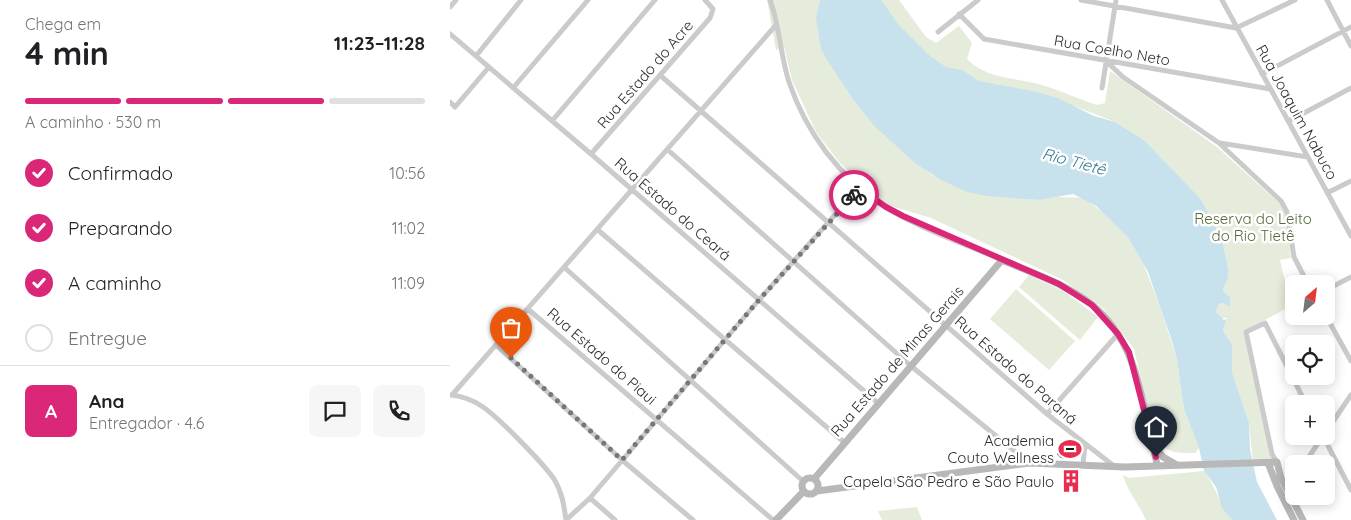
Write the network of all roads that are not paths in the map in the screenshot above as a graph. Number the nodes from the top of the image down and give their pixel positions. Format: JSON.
{"nodes":[{"id":1,"x":456,"y":0,"type":"edge"},
{"id":2,"x":521,"y":0,"type":"edge"},
{"id":3,"x":588,"y":0,"type":"edge"},
{"id":4,"x":655,"y":0,"type":"edge"},
{"id":5,"x":705,"y":0,"type":"edge"},
{"id":6,"x":770,"y":0,"type":"edge"},
{"id":7,"x":978,"y":0,"type":"edge"},
{"id":8,"x":1081,"y":0,"type":"edge"},
{"id":9,"x":1116,"y":0,"type":"edge"},
{"id":10,"x":1222,"y":0,"type":"edge"},
{"id":11,"x":1295,"y":0,"type":"edge"},
{"id":12,"x":1327,"y":0,"type":"edge"},
{"id":13,"x":450,"y":7,"type":"edge"},
{"id":14,"x":1114,"y":7,"type":"junction"},
{"id":15,"x":959,"y":14,"type":"junction"},
{"id":16,"x":776,"y":25,"type":"junction"},
{"id":17,"x":1351,"y":27,"type":"edge"},
{"id":18,"x":1236,"y":28,"type":"junction"},
{"id":19,"x":1343,"y":31,"type":"junction"},
{"id":20,"x":938,"y":32,"type":"dead end"},
{"id":21,"x":450,"y":34,"type":"edge"},
{"id":22,"x":1351,"y":46,"type":"edge"},
{"id":23,"x":476,"y":56,"type":"junction"},
{"id":24,"x":1106,"y":62,"type":"junction"},
{"id":25,"x":489,"y":68,"type":"junction"},
{"id":26,"x":1262,"y":74,"type":"junction"},
{"id":27,"x":661,"y":76,"type":"junction"},
{"id":28,"x":513,"y":88,"type":"junction"},
{"id":29,"x":1102,"y":88,"type":"dead end"},
{"id":30,"x":1351,"y":88,"type":"edge"},
{"id":31,"x":1270,"y":89,"type":"junction"},
{"id":32,"x":450,"y":102,"type":"edge"},
{"id":33,"x":700,"y":112,"type":"junction"},
{"id":34,"x":552,"y":121,"type":"junction"},
{"id":35,"x":1289,"y":121,"type":"junction"},
{"id":36,"x":1219,"y":142,"type":"junction"},
{"id":37,"x":668,"y":150,"type":"junction"},
{"id":38,"x":591,"y":154,"type":"junction"},
{"id":39,"x":1308,"y":157,"type":"junction"},
{"id":40,"x":1351,"y":181,"type":"edge"},
{"id":41,"x":859,"y":188,"type":"junction"},
{"id":42,"x":632,"y":191,"type":"junction"},
{"id":43,"x":1327,"y":193,"type":"junction"},
{"id":44,"x":828,"y":223,"type":"junction"},
{"id":45,"x":598,"y":230,"type":"junction"},
{"id":46,"x":1351,"y":236,"type":"edge"},
{"id":47,"x":1002,"y":260,"type":"junction"},
{"id":48,"x":794,"y":262,"type":"junction"},
{"id":49,"x":565,"y":268,"type":"junction"},
{"id":50,"x":1303,"y":275,"type":"edge"},
{"id":51,"x":1351,"y":277,"type":"edge"},
{"id":52,"x":1335,"y":285,"type":"edge"},
{"id":53,"x":758,"y":301,"type":"junction"},
{"id":54,"x":528,"y":309,"type":"junction"},
{"id":55,"x":945,"y":325,"type":"junction"},
{"id":56,"x":1331,"y":325,"type":"edge"},
{"id":57,"x":1118,"y":334,"type":"junction"},
{"id":58,"x":726,"y":340,"type":"junction"},
{"id":59,"x":497,"y":346,"type":"junction"},
{"id":60,"x":1351,"y":361,"type":"edge"},
{"id":61,"x":911,"y":366,"type":"junction"},
{"id":62,"x":691,"y":381,"type":"junction"},
{"id":63,"x":451,"y":395,"type":"edge"},
{"id":64,"x":1301,"y":395,"type":"edge"},
{"id":65,"x":1351,"y":395,"type":"edge"},
{"id":66,"x":879,"y":404,"type":"junction"},
{"id":67,"x":1047,"y":414,"type":"junction"},
{"id":68,"x":1335,"y":419,"type":"edge"},
{"id":69,"x":656,"y":420,"type":"junction"},
{"id":70,"x":1151,"y":441,"type":"junction"},
{"id":71,"x":845,"y":443,"type":"junction"},
{"id":72,"x":1085,"y":445,"type":"junction"},
{"id":73,"x":1328,"y":445,"type":"edge"},
{"id":74,"x":1272,"y":454,"type":"junction"},
{"id":75,"x":1163,"y":456,"type":"junction"},
{"id":76,"x":622,"y":460,"type":"junction"},
{"id":77,"x":1029,"y":462,"type":"junction"},
{"id":78,"x":1277,"y":462,"type":"junction"},
{"id":79,"x":1268,"y":463,"type":"junction"},
{"id":80,"x":1083,"y":464,"type":"junction"},
{"id":81,"x":1159,"y":465,"type":"junction"},
{"id":82,"x":1177,"y":465,"type":"junction"},
{"id":83,"x":1114,"y":466,"type":"junction"},
{"id":84,"x":814,"y":479,"type":"junction"},
{"id":85,"x":804,"y":482,"type":"junction"},
{"id":86,"x":1285,"y":486,"type":"edge"},
{"id":87,"x":1351,"y":490,"type":"edge"},
{"id":88,"x":804,"y":491,"type":"junction"},
{"id":89,"x":817,"y":491,"type":"junction"},
{"id":90,"x":590,"y":498,"type":"junction"},
{"id":91,"x":1295,"y":505,"type":"edge"},
{"id":92,"x":566,"y":520,"type":"edge"},
{"id":93,"x":615,"y":520,"type":"edge"},
{"id":94,"x":693,"y":520,"type":"edge"},
{"id":95,"x":775,"y":520,"type":"edge"},
{"id":96,"x":1294,"y":520,"type":"edge"},
{"id":97,"x":1303,"y":520,"type":"edge"}],
"edges":[{"from":1,"to":13,"type":"street"},
{"from":2,"to":23,"type":"street"},
{"from":3,"to":28,"type":"street"},
{"from":4,"to":34,"type":"street"},
{"from":5,"to":27,"type":"street","name":"Rua Estado do Acre"},
{"from":6,"to":16,"type":"street"},
{"from":7,"to":15,"type":"street"},
{"from":8,"to":14,"type":"street"},
{"from":9,"to":14,"type":"street"},
{"from":10,"to":18,"type":"street","name":"Rua Joaquim Nabuco"},
{"from":11,"to":18,"type":"street"},
{"from":12,"to":19,"type":"street"},
{"from":14,"to":18,"type":"street"},
{"from":14,"to":24,"type":"street"},
{"from":15,"to":20,"type":"street"},
{"from":15,"to":24,"type":"street","name":"Rua Coelho Neto"},
{"from":16,"to":33,"type":"street"},
{"from":16,"to":41,"type":"street"},
{"from":17,"to":19,"type":"street"},
{"from":18,"to":26,"type":"street","name":"Rua Joaquim Nabuco"},
{"from":19,"to":22,"type":"street"},
{"from":19,"to":26,"type":"street"},
{"from":21,"to":23,"type":"street","name":"Rua Estado do Ceará"},
{"from":23,"to":25,"type":"street","name":"Rua Estado do Ceará"},
{"from":24,"to":29,"type":"street"},
{"from":24,"to":31,"type":"street","name":"Rua Coelho Neto"},
{"from":24,"to":36,"type":"street"},
{"from":25,"to":28,"type":"street","name":"Rua Estado do Ceará"},
{"from":25,"to":32,"type":"street"},
{"from":26,"to":31,"type":"street","name":"Rua Joaquim Nabuco"},
{"from":27,"to":33,"type":"street","name":"Rua Estado do Paraná"},
{"from":27,"to":38,"type":"street","name":"Rua Estado do Acre"},
{"from":28,"to":34,"type":"street","name":"Rua Estado do Ceará"},
{"from":30,"to":35,"type":"street"},
{"from":31,"to":35,"type":"street","name":"Rua Joaquim Nabuco"},
{"from":33,"to":37,"type":"street"},
{"from":33,"to":44,"type":"street","name":"Rua Estado do Paraná"},
{"from":34,"to":38,"type":"street","name":"Rua Estado do Ceará"},
{"from":35,"to":39,"type":"street","name":"Rua Joaquim Nabuco"},
{"from":36,"to":39,"type":"street"},
{"from":36,"to":50,"type":"street"},
{"from":37,"to":42,"type":"street"},
{"from":37,"to":48,"type":"street"},
{"from":38,"to":42,"type":"street","name":"Rua Estado do Ceará"},
{"from":39,"to":43,"type":"street","name":"Rua Joaquim Nabuco"},
{"from":40,"to":43,"type":"street"},
{"from":41,"to":44,"type":"street"},
{"from":41,"to":47,"type":"street"},
{"from":42,"to":45,"type":"street"},
{"from":42,"to":53,"type":"street","name":"Rua Estado do Ceará"},
{"from":43,"to":46,"type":"street","name":"Rua Joaquim Nabuco"},
{"from":44,"to":48,"type":"street"},
{"from":44,"to":55,"type":"street","name":"Rua Estado do Paraná"},
{"from":45,"to":49,"type":"street"},
{"from":45,"to":58,"type":"street"},
{"from":47,"to":55,"type":"street","name":"Rua Estado de Minas Gerais"},
{"from":47,"to":57,"type":"street"},
{"from":48,"to":53,"type":"street"},
{"from":48,"to":61,"type":"street"},
{"from":49,"to":54,"type":"street"},
{"from":49,"to":62,"type":"street"},
{"from":51,"to":52,"type":"street"},
{"from":53,"to":58,"type":"street"},
{"from":53,"to":66,"type":"street","name":"Rua Estado do Ceará"},
{"from":54,"to":59,"type":"street"},
{"from":54,"to":69,"type":"street","name":"Rua Estado do Piaui"},
{"from":55,"to":61,"type":"street","name":"Rua Estado de Minas Gerais"},
{"from":55,"to":67,"type":"street","name":"Rua Estado do Paraná"},
{"from":56,"to":60,"type":"street"},
{"from":57,"to":67,"type":"street"},
{"from":57,"to":70,"type":"street"},
{"from":58,"to":62,"type":"street"},
{"from":58,"to":71,"type":"street"},
{"from":59,"to":63,"type":"street"},
{"from":59,"to":76,"type":"street"},
{"from":61,"to":66,"type":"street","name":"Rua Estado de Minas Gerais"},
{"from":61,"to":77,"type":"street"},
{"from":62,"to":69,"type":"street"},
{"from":62,"to":85,"type":"street"},
{"from":63,"to":92,"type":"street"},
{"from":64,"to":74,"type":"street"},
{"from":65,"to":68,"type":"street"},
{"from":66,"to":71,"type":"street","name":"Rua Estado de Minas Gerais"},
{"from":67,"to":72,"type":"street","name":"Rua Estado do Paraná"},
{"from":69,"to":76,"type":"street"},
{"from":69,"to":95,"type":"street","name":"Rua Estado do Piaui"},
{"from":70,"to":75,"type":"street"},
{"from":70,"to":81,"type":"street"},
{"from":71,"to":84,"type":"street","name":"Rua Estado de Minas Gerais"},
{"from":72,"to":80,"type":"street"},
{"from":72,"to":83,"type":"street","name":"Rua Estado do Paraná"},
{"from":73,"to":87,"type":"street"},
{"from":74,"to":78,"type":"street"},
{"from":74,"to":79,"type":"street"},
{"from":75,"to":81,"type":"street"},
{"from":75,"to":82,"type":"street"},
{"from":76,"to":90,"type":"street"},
{"from":76,"to":94,"type":"street"},
{"from":77,"to":80,"type":"street"},
{"from":77,"to":89,"type":"street"},
{"from":78,"to":79,"type":"street"},
{"from":78,"to":86,"type":"street"},
{"from":79,"to":82,"type":"street"},
{"from":79,"to":96,"type":"street"},
{"from":80,"to":83,"type":"street"},
{"from":81,"to":82,"type":"street"},
{"from":81,"to":83,"type":"street"},
{"from":84,"to":85,"type":"street"},
{"from":84,"to":89,"type":"street"},
{"from":85,"to":88,"type":"street"},
{"from":88,"to":89,"type":"street"},
{"from":88,"to":95,"type":"street"},
{"from":90,"to":92,"type":"street"},
{"from":90,"to":93,"type":"street"},
{"from":91,"to":97,"type":"street"}]}
